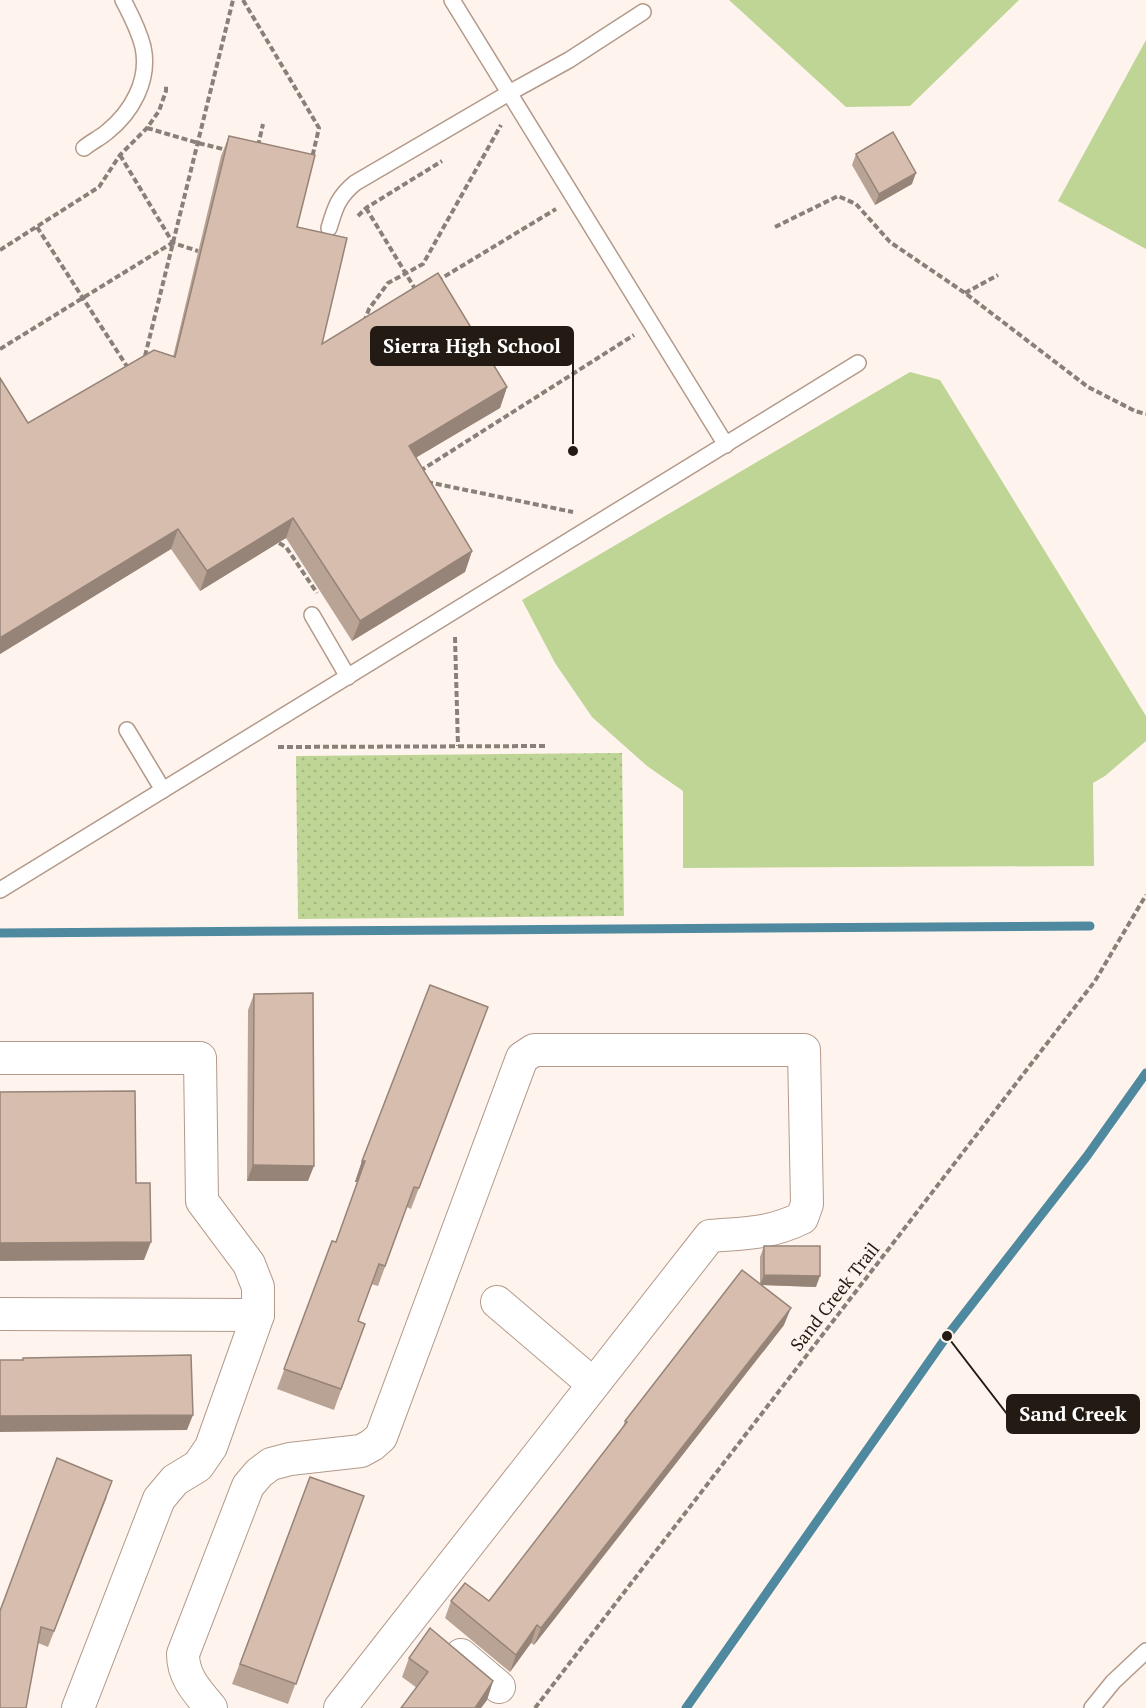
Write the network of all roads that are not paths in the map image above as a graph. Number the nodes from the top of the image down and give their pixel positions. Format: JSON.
{"nodes":[{"id":1,"x":123,"y":0,"type":"edge"},
{"id":2,"x":452,"y":0,"type":"edge"},
{"id":3,"x":643,"y":12,"type":"dead end"},
{"id":4,"x":509,"y":93,"type":"junction"},
{"id":5,"x":84,"y":148,"type":"dead end"},
{"id":6,"x":329,"y":228,"type":"dead end"},
{"id":7,"x":858,"y":363,"type":"dead end"},
{"id":8,"x":726,"y":445,"type":"junction"},
{"id":9,"x":312,"y":615,"type":"dead end"},
{"id":10,"x":348,"y":677,"type":"junction"},
{"id":11,"x":127,"y":730,"type":"dead end"},
{"id":12,"x":163,"y":790,"type":"junction"},
{"id":13,"x":0,"y":890,"type":"edge"},
{"id":14,"x":0,"y":1058,"type":"edge"},
{"id":15,"x":497,"y":1302,"type":"dead end"},
{"id":16,"x":0,"y":1314,"type":"edge"},
{"id":17,"x":258,"y":1315,"type":"junction"},
{"id":18,"x":593,"y":1384,"type":"junction"},
{"id":19,"x":428,"y":1627,"type":"junction"},
{"id":20,"x":1146,"y":1651,"type":"edge"},
{"id":21,"x":499,"y":1687,"type":"dead end"},
{"id":22,"x":78,"y":1708,"type":"edge"},
{"id":23,"x":211,"y":1708,"type":"edge"},
{"id":24,"x":340,"y":1708,"type":"edge"},
{"id":25,"x":1092,"y":1708,"type":"edge"}],
"edges":[{"from":1,"to":5,"type":"lane"},
{"from":2,"to":4,"type":"lane"},
{"from":3,"to":4,"type":"lane"},
{"from":4,"to":6,"type":"lane"},
{"from":4,"to":8,"type":"lane"},
{"from":7,"to":8,"type":"lane"},
{"from":8,"to":10,"type":"lane"},
{"from":9,"to":10,"type":"lane"},
{"from":10,"to":12,"type":"lane"},
{"from":11,"to":12,"type":"lane"},
{"from":12,"to":13,"type":"lane"},
{"from":14,"to":17,"type":"street"},
{"from":15,"to":18,"type":"street"},
{"from":16,"to":17,"type":"street"},
{"from":17,"to":22,"type":"street"},
{"from":18,"to":19,"type":"street"},
{"from":18,"to":23,"type":"street"},
{"from":19,"to":21,"type":"street"},
{"from":19,"to":24,"type":"street"},
{"from":20,"to":25,"type":"lane"}]}
